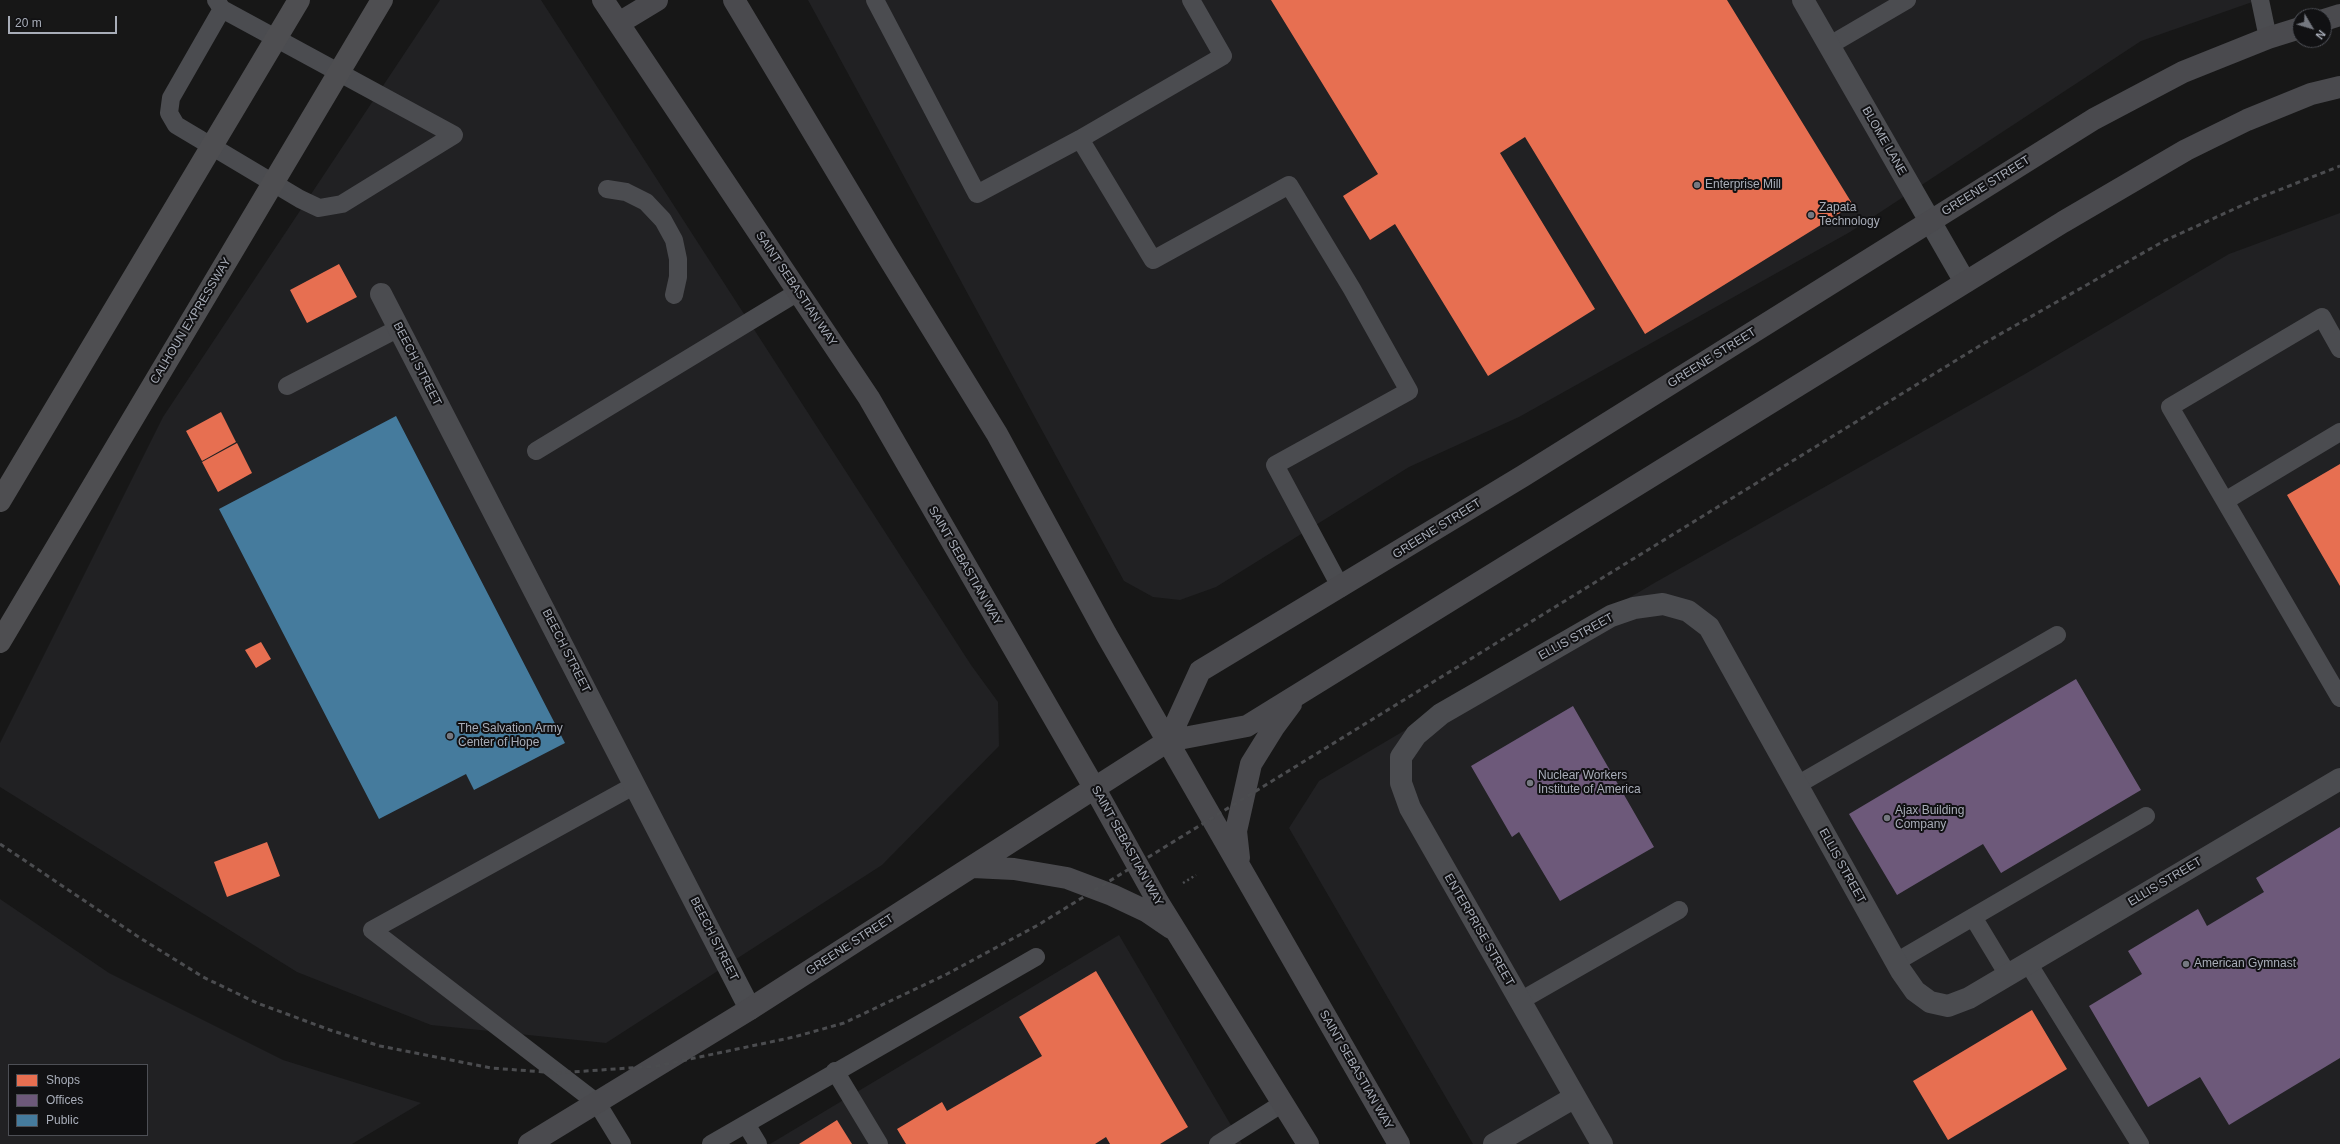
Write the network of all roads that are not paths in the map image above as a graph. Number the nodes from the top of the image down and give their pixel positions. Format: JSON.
{"nodes":[{"id":1,"x":299,"y":0,"type":"edge"},
{"id":2,"x":382,"y":0,"type":"edge"},
{"id":3,"x":603,"y":0,"type":"edge"},
{"id":4,"x":657,"y":0,"type":"edge"},
{"id":5,"x":734,"y":0,"type":"edge"},
{"id":6,"x":875,"y":0,"type":"edge"},
{"id":7,"x":1191,"y":0,"type":"edge"},
{"id":8,"x":1803,"y":0,"type":"edge"},
{"id":9,"x":1907,"y":0,"type":"edge"},
{"id":10,"x":2260,"y":0,"type":"edge"},
{"id":11,"x":219,"y":5,"type":"edge"},
{"id":12,"x":619,"y":24,"type":"junction"},
{"id":13,"x":2292,"y":30,"type":"edge"},
{"id":14,"x":2268,"y":38,"type":"junction"},
{"id":15,"x":1830,"y":45,"type":"junction"},
{"id":16,"x":2340,"y":87,"type":"edge"},
{"id":17,"x":1080,"y":139,"type":"junction"},
{"id":18,"x":606,"y":189,"type":"dead end"},
{"id":19,"x":1930,"y":222,"type":"junction"},
{"id":20,"x":1965,"y":282,"type":"junction"},
{"id":21,"x":798,"y":292,"type":"junction"},
{"id":22,"x":381,"y":294,"type":"dead end"},
{"id":23,"x":674,"y":295,"type":"dead end"},
{"id":24,"x":399,"y":328,"type":"junction"},
{"id":25,"x":2340,"y":349,"type":"edge"},
{"id":26,"x":287,"y":386,"type":"dead end"},
{"id":27,"x":2340,"y":432,"type":"edge"},
{"id":28,"x":536,"y":451,"type":"dead end"},
{"id":29,"x":0,"y":501,"type":"edge"},
{"id":30,"x":2225,"y":501,"type":"junction"},
{"id":31,"x":1341,"y":588,"type":"junction"},
{"id":32,"x":2057,"y":635,"type":"dead end"},
{"id":33,"x":0,"y":642,"type":"edge"},
{"id":34,"x":1311,"y":686,"type":"junction"},
{"id":35,"x":2338,"y":692,"type":"edge"},
{"id":36,"x":1168,"y":741,"type":"junction"},
{"id":37,"x":1401,"y":757,"type":"joint"},
{"id":38,"x":2340,"y":779,"type":"edge"},
{"id":39,"x":635,"y":785,"type":"junction"},
{"id":40,"x":1797,"y":785,"type":"junction"},
{"id":41,"x":1095,"y":788,"type":"junction"},
{"id":42,"x":2146,"y":816,"type":"dead end"},
{"id":43,"x":1240,"y":865,"type":"junction"},
{"id":44,"x":973,"y":867,"type":"junction"},
{"id":45,"x":1679,"y":910,"type":"dead end"},
{"id":46,"x":1973,"y":917,"type":"junction"},
{"id":47,"x":1177,"y":932,"type":"junction"},
{"id":48,"x":1036,"y":957,"type":"dead end"},
{"id":49,"x":1896,"y":962,"type":"junction"},
{"id":50,"x":2028,"y":963,"type":"junction"},
{"id":51,"x":2008,"y":975,"type":"junction"},
{"id":52,"x":1520,"y":1001,"type":"junction"},
{"id":53,"x":750,"y":1009,"type":"junction"},
{"id":54,"x":835,"y":1072,"type":"junction"},
{"id":55,"x":1575,"y":1097,"type":"junction"},
{"id":56,"x":596,"y":1103,"type":"junction"},
{"id":57,"x":1282,"y":1103,"type":"junction"},
{"id":58,"x":746,"y":1124,"type":"junction"},
{"id":59,"x":529,"y":1144,"type":"edge"},
{"id":60,"x":622,"y":1144,"type":"edge"},
{"id":61,"x":711,"y":1144,"type":"edge"},
{"id":62,"x":758,"y":1144,"type":"edge"},
{"id":63,"x":879,"y":1144,"type":"edge"},
{"id":64,"x":1218,"y":1144,"type":"edge"},
{"id":65,"x":1308,"y":1144,"type":"edge"},
{"id":66,"x":1399,"y":1144,"type":"edge"},
{"id":67,"x":1494,"y":1144,"type":"edge"},
{"id":68,"x":1602,"y":1144,"type":"edge"},
{"id":69,"x":2140,"y":1144,"type":"edge"}],
"edges":[{"from":1,"to":29,"type":"highway","bridge":true},
{"from":2,"to":33,"type":"highway","name":"CALHOUN EXPRESSWAY","bridge":true},
{"from":3,"to":12,"type":"main road","name":"SAINT SEBASTIAN WAY"},
{"from":4,"to":12,"type":"main road"},
{"from":5,"to":36,"type":"main road","name":"SAINT SEBASTIAN WAY"},
{"from":6,"to":17,"type":"lane"},
{"from":7,"to":17,"type":"lane"},
{"from":8,"to":15,"type":"street","name":"BLOME LANE"},
{"from":9,"to":15,"type":"lane"},
{"from":10,"to":14,"type":"lane"},
{"from":11,"to":11,"type":"lane"},
{"from":12,"to":21,"type":"main road","name":"SAINT SEBASTIAN WAY"},
{"from":13,"to":14,"type":"main road","name":"GREENE STREET"},
{"from":14,"to":19,"type":"main road","name":"GREENE STREET"},
{"from":15,"to":19,"type":"street","name":"BLOME LANE"},
{"from":16,"to":20,"type":"main road","name":"GREENE STREET"},
{"from":17,"to":31,"type":"lane"},
{"from":18,"to":23,"type":"lane"},
{"from":19,"to":20,"type":"street","name":"BLOME LANE"},
{"from":19,"to":31,"type":"main road","name":"GREENE STREET"},
{"from":20,"to":34,"type":"main road","name":"GREENE STREET"},
{"from":21,"to":28,"type":"lane"},
{"from":21,"to":41,"type":"main road","name":"SAINT SEBASTIAN WAY"},
{"from":22,"to":24,"type":"street","name":"BEECH STREET"},
{"from":24,"to":26,"type":"lane"},
{"from":24,"to":39,"type":"street","name":"BEECH STREET"},
{"from":25,"to":30,"type":"lane"},
{"from":27,"to":30,"type":"lane"},
{"from":30,"to":35,"type":"lane"},
{"from":31,"to":36,"type":"main road","name":"GREENE STREET"},
{"from":32,"to":40,"type":"lane"},
{"from":34,"to":36,"type":"main road","name":"GREENE STREET"},
{"from":34,"to":43,"type":"main road"},
{"from":36,"to":41,"type":"main road","name":"GREENE STREET"},
{"from":36,"to":43,"type":"main road","name":"SAINT SEBASTIAN WAY"},
{"from":37,"to":40,"type":"street","name":"ELLIS STREET"},
{"from":37,"to":52,"type":"street","name":"ENTERPRISE STREET"},
{"from":38,"to":50,"type":"street","name":"ELLIS STREET"},
{"from":39,"to":53,"type":"street","name":"BEECH STREET"},
{"from":39,"to":56,"type":"lane"},
{"from":40,"to":49,"type":"street","name":"ELLIS STREET"},
{"from":41,"to":44,"type":"main road","name":"GREENE STREET"},
{"from":41,"to":47,"type":"main road","name":"SAINT SEBASTIAN WAY"},
{"from":42,"to":46,"type":"lane"},
{"from":43,"to":66,"type":"main road","name":"SAINT SEBASTIAN WAY"},
{"from":44,"to":47,"type":"main road"},
{"from":44,"to":53,"type":"main road","name":"GREENE STREET"},
{"from":45,"to":52,"type":"lane"},
{"from":46,"to":49,"type":"lane"},
{"from":46,"to":51,"type":"lane"},
{"from":47,"to":57,"type":"main road","name":"SAINT SEBASTIAN WAY"},
{"from":48,"to":54,"type":"lane"},
{"from":49,"to":51,"type":"street","name":"ELLIS STREET"},
{"from":50,"to":51,"type":"street","name":"ELLIS STREET"},
{"from":50,"to":69,"type":"lane"},
{"from":52,"to":55,"type":"street","name":"ENTERPRISE STREET"},
{"from":53,"to":56,"type":"main road","name":"GREENE STREET"},
{"from":54,"to":58,"type":"lane"},
{"from":54,"to":63,"type":"lane"},
{"from":55,"to":67,"type":"street"},
{"from":55,"to":68,"type":"street","name":"ENTERPRISE STREET"},
{"from":56,"to":59,"type":"main road","name":"GREENE STREET"},
{"from":56,"to":60,"type":"lane"},
{"from":57,"to":64,"type":"lane"},
{"from":57,"to":65,"type":"main road","name":"SAINT SEBASTIAN WAY"},
{"from":58,"to":61,"type":"lane"},
{"from":58,"to":62,"type":"lane"}]}
